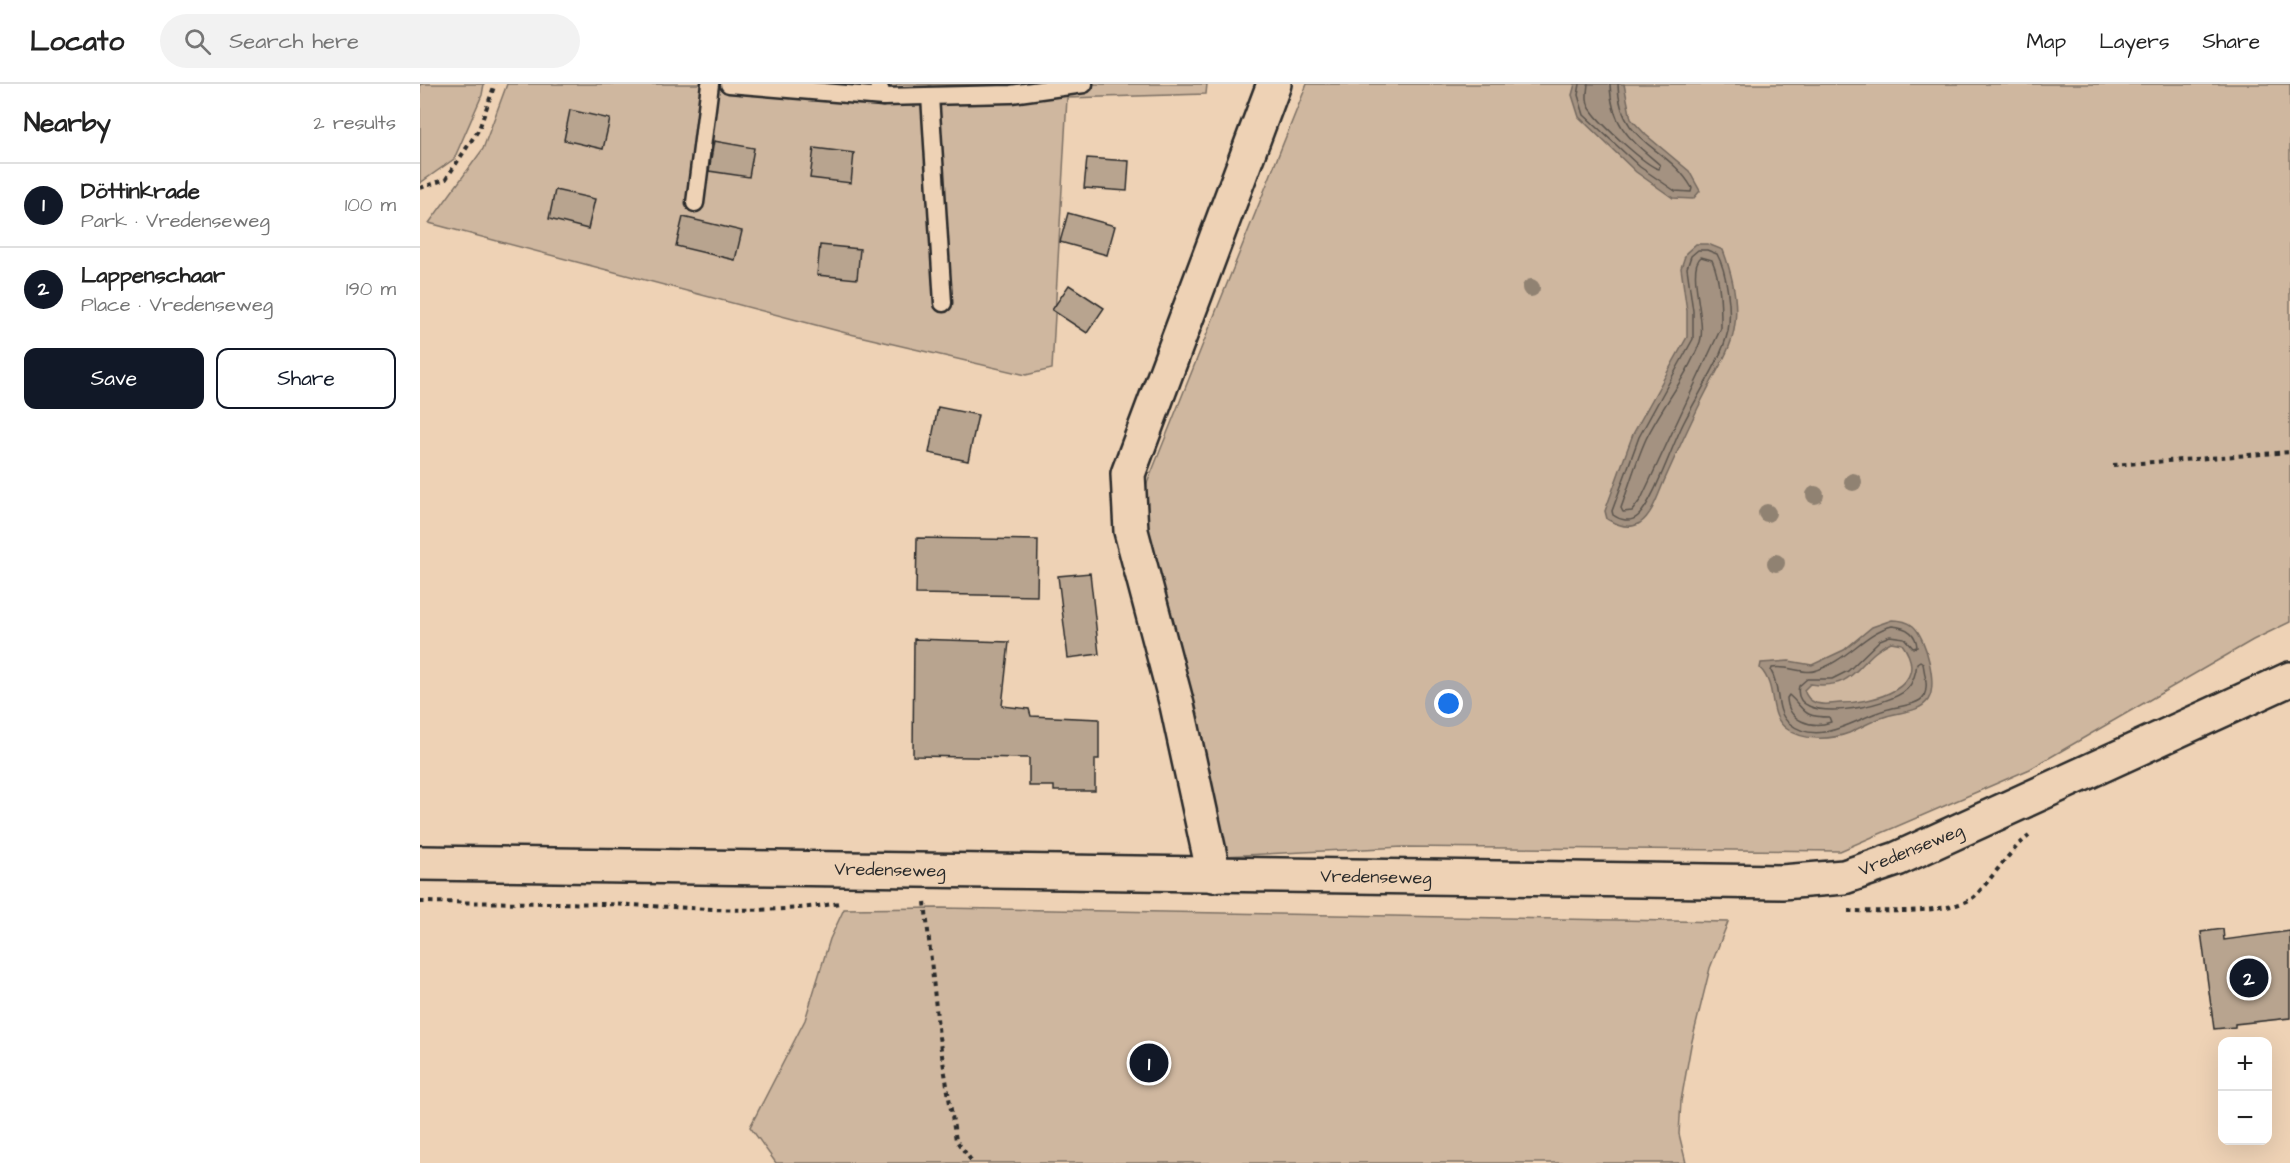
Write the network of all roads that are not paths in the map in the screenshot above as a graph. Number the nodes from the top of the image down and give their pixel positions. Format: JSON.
{"nodes":[{"id":1,"x":710,"y":84,"type":"edge"},
{"id":2,"x":729,"y":84,"type":"edge"},
{"id":3,"x":1084,"y":84,"type":"edge"},
{"id":4,"x":1274,"y":84,"type":"edge"},
{"id":5,"x":880,"y":91,"type":"edge"},
{"id":6,"x":930,"y":96,"type":"junction"},
{"id":7,"x":695,"y":203,"type":"dead end"},
{"id":8,"x":943,"y":303,"type":"dead end"},
{"id":9,"x":2290,"y":680,"type":"edge"},
{"id":10,"x":420,"y":863,"type":"edge"},
{"id":11,"x":1214,"y":875,"type":"junction"}],
"edges":[{"from":1,"to":7,"type":"lane"},
{"from":2,"to":5,"type":"lane"},
{"from":3,"to":6,"type":"lane"},
{"from":4,"to":11,"type":"main road"},
{"from":5,"to":6,"type":"lane"},
{"from":6,"to":8,"type":"lane"},
{"from":9,"to":11,"type":"main road","name":"Vredenseweg"},
{"from":10,"to":11,"type":"main road","name":"Vredenseweg"}]}
